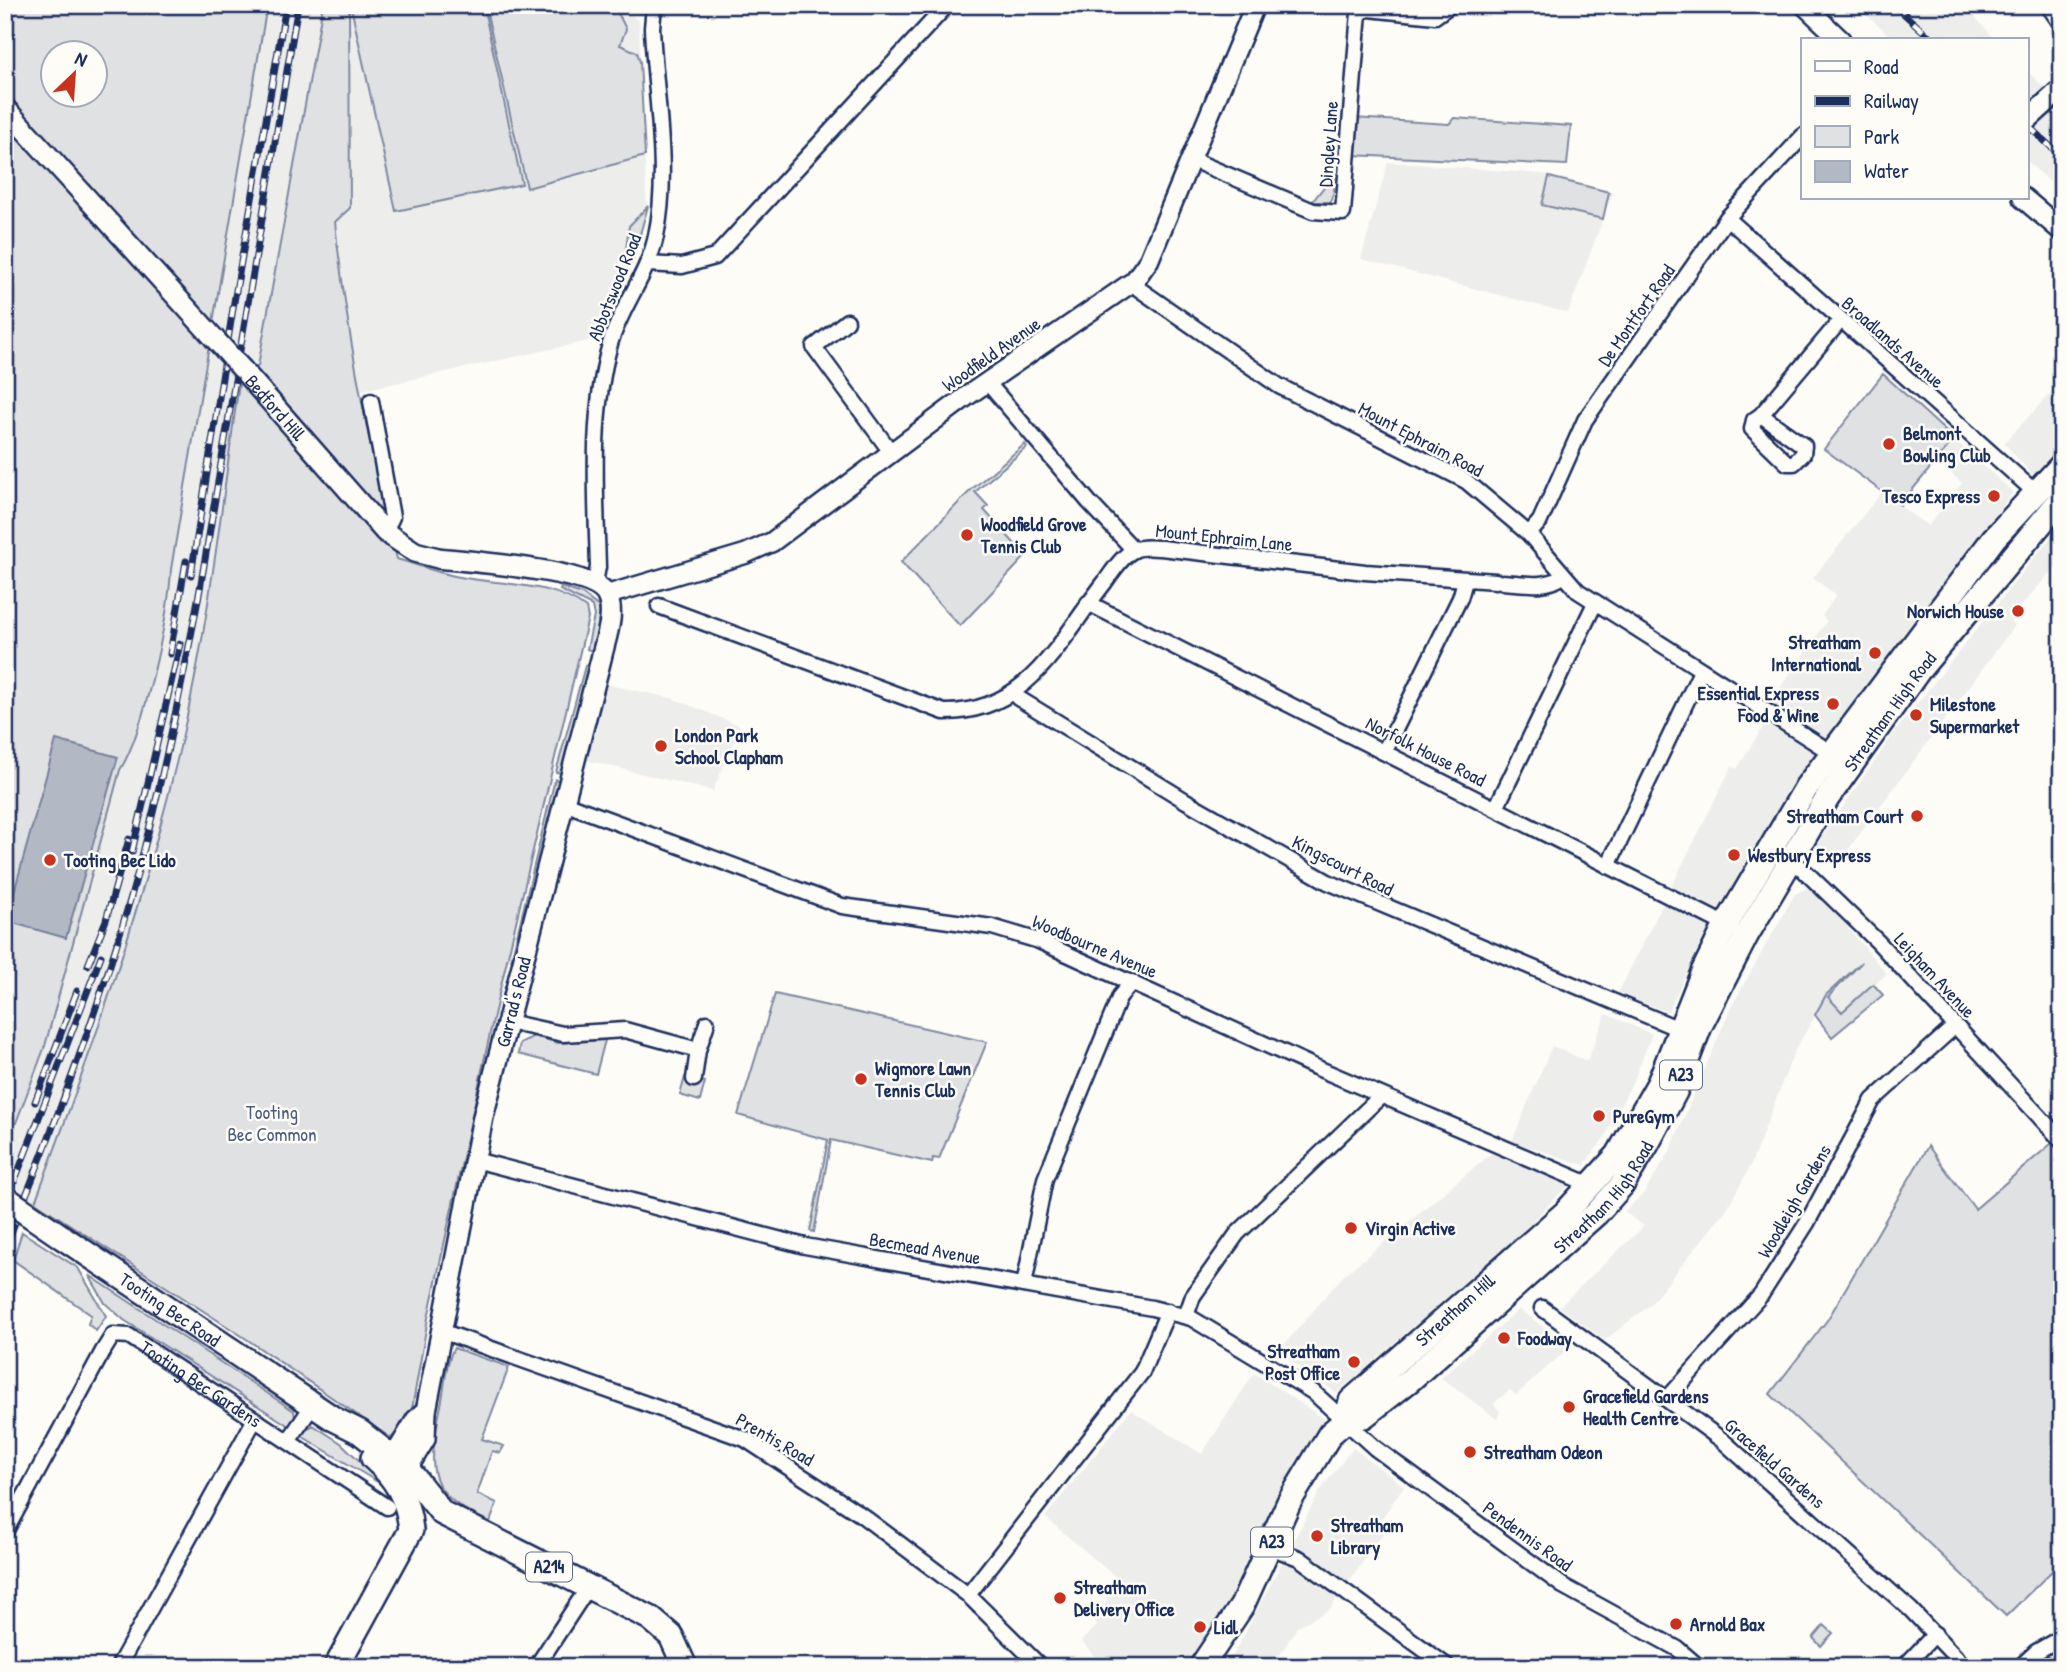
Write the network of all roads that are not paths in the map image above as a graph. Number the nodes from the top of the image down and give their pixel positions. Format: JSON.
{"nodes":[{"id":1,"x":654,"y":5,"type":"edge"},
{"id":2,"x":947,"y":5,"type":"edge"},
{"id":3,"x":1255,"y":5,"type":"edge"},
{"id":4,"x":1450,"y":5,"type":"edge"},
{"id":5,"x":1804,"y":5,"type":"edge"},
{"id":6,"x":2051,"y":5,"type":"edge"},
{"id":7,"x":2062,"y":21,"type":"edge"},
{"id":8,"x":1840,"y":38,"type":"edge"},
{"id":9,"x":2061,"y":89,"type":"edge"},
{"id":10,"x":5,"y":108,"type":"edge"},
{"id":11,"x":2028,"y":119,"type":"edge"},
{"id":12,"x":1801,"y":138,"type":"edge"},
{"id":13,"x":1190,"y":159,"type":"junction"},
{"id":14,"x":2025,"y":200,"type":"edge"},
{"id":15,"x":1727,"y":218,"type":"junction"},
{"id":16,"x":2062,"y":230,"type":"edge"},
{"id":17,"x":648,"y":264,"type":"junction"},
{"id":18,"x":1134,"y":281,"type":"junction"},
{"id":19,"x":847,"y":321,"type":"dead end"},
{"id":20,"x":1840,"y":321,"type":"junction"},
{"id":21,"x":987,"y":382,"type":"junction"},
{"id":22,"x":371,"y":401,"type":"dead end"},
{"id":23,"x":1761,"y":415,"type":"dead end"},
{"id":24,"x":891,"y":452,"type":"junction"},
{"id":25,"x":2062,"y":465,"type":"edge"},
{"id":26,"x":2035,"y":492,"type":"junction"},
{"id":27,"x":2062,"y":498,"type":"edge"},
{"id":28,"x":385,"y":532,"type":"junction"},
{"id":29,"x":1529,"y":534,"type":"junction"},
{"id":30,"x":1134,"y":550,"type":"junction"},
{"id":31,"x":1563,"y":576,"type":"junction"},
{"id":32,"x":1465,"y":581,"type":"junction"},
{"id":33,"x":601,"y":589,"type":"junction"},
{"id":34,"x":1088,"y":603,"type":"junction"},
{"id":35,"x":1595,"y":603,"type":"junction"},
{"id":36,"x":659,"y":606,"type":"dead end"},
{"id":37,"x":1701,"y":671,"type":"junction"},
{"id":38,"x":1013,"y":692,"type":"junction"},
{"id":39,"x":1384,"y":752,"type":"junction"},
{"id":40,"x":1841,"y":758,"type":"junction"},
{"id":41,"x":564,"y":803,"type":"junction"},
{"id":42,"x":1496,"y":808,"type":"junction"},
{"id":43,"x":1773,"y":843,"type":"junction"},
{"id":44,"x":1791,"y":858,"type":"junction"},
{"id":45,"x":1608,"y":866,"type":"junction"},
{"id":46,"x":1736,"y":930,"type":"junction"},
{"id":47,"x":1132,"y":982,"type":"junction"},
{"id":48,"x":509,"y":1022,"type":"junction"},
{"id":49,"x":707,"y":1023,"type":"dead end"},
{"id":50,"x":1955,"y":1026,"type":"junction"},
{"id":51,"x":1679,"y":1029,"type":"junction"},
{"id":52,"x":698,"y":1050,"type":"junction"},
{"id":53,"x":694,"y":1079,"type":"dead end"},
{"id":54,"x":1381,"y":1096,"type":"junction"},
{"id":55,"x":2062,"y":1141,"type":"edge"},
{"id":56,"x":475,"y":1160,"type":"junction"},
{"id":57,"x":1591,"y":1185,"type":"junction"},
{"id":58,"x":5,"y":1198,"type":"edge"},
{"id":59,"x":1573,"y":1206,"type":"joint"},
{"id":60,"x":1024,"y":1285,"type":"junction"},
{"id":61,"x":1542,"y":1308,"type":"dead end"},
{"id":62,"x":1168,"y":1311,"type":"junction"},
{"id":63,"x":1186,"y":1316,"type":"junction"},
{"id":64,"x":440,"y":1331,"type":"junction"},
{"id":65,"x":1667,"y":1399,"type":"junction"},
{"id":66,"x":313,"y":1405,"type":"junction"},
{"id":67,"x":255,"y":1419,"type":"junction"},
{"id":68,"x":1346,"y":1420,"type":"junction"},
{"id":69,"x":289,"y":1440,"type":"junction"},
{"id":70,"x":398,"y":1472,"type":"junction"},
{"id":71,"x":387,"y":1507,"type":"dead end"},
{"id":72,"x":442,"y":1513,"type":"junction"},
{"id":73,"x":410,"y":1523,"type":"junction"},
{"id":74,"x":5,"y":1532,"type":"edge"},
{"id":75,"x":1270,"y":1547,"type":"junction"},
{"id":76,"x":589,"y":1586,"type":"junction"},
{"id":77,"x":968,"y":1595,"type":"junction"},
{"id":78,"x":1935,"y":1634,"type":"junction"},
{"id":79,"x":2062,"y":1636,"type":"edge"},
{"id":80,"x":118,"y":1667,"type":"edge"},
{"id":81,"x":336,"y":1667,"type":"edge"},
{"id":82,"x":536,"y":1667,"type":"edge"},
{"id":83,"x":685,"y":1667,"type":"edge"},
{"id":84,"x":1041,"y":1667,"type":"edge"},
{"id":85,"x":1201,"y":1667,"type":"edge"},
{"id":86,"x":1448,"y":1667,"type":"edge"},
{"id":87,"x":1699,"y":1667,"type":"edge"},
{"id":88,"x":1904,"y":1667,"type":"edge"},
{"id":89,"x":1965,"y":1667,"type":"edge"},
{"id":90,"x":2020,"y":1667,"type":"edge"}],
"edges":[{"from":1,"to":17,"type":"street","name":"Abbotswood Road"},
{"from":2,"to":17,"type":"street"},
{"from":3,"to":13,"type":"street","name":"Woodfield Avenue"},
{"from":4,"to":13,"type":"street","name":"Dingley Lane"},
{"from":5,"to":8,"type":"street"},
{"from":6,"to":7,"type":"main road"},
{"from":9,"to":11,"type":"main road","bridge":true},
{"from":10,"to":28,"type":"main road","name":"Bedford Hill","bridge":true},
{"from":12,"to":15,"type":"street","name":"De Montfort Road"},
{"from":13,"to":18,"type":"street","name":"Woodfield Avenue"},
{"from":14,"to":16,"type":"main road"},
{"from":15,"to":20,"type":"street","name":"Broadlands Avenue"},
{"from":15,"to":29,"type":"street","name":"De Montfort Road"},
{"from":17,"to":33,"type":"street","name":"Abbotswood Road"},
{"from":18,"to":21,"type":"street","name":"Woodfield Avenue"},
{"from":18,"to":29,"type":"street","name":"Mount Ephraim Road"},
{"from":19,"to":24,"type":"street"},
{"from":20,"to":23,"type":"street"},
{"from":20,"to":26,"type":"street","name":"Broadlands Avenue"},
{"from":21,"to":24,"type":"street","name":"Woodfield Avenue"},
{"from":21,"to":30,"type":"street"},
{"from":22,"to":28,"type":"street"},
{"from":24,"to":33,"type":"street","name":"Woodfield Avenue"},
{"from":25,"to":26,"type":"highway","name":"Streatham High Road","number":"A23"},
{"from":26,"to":40,"type":"highway","name":"Streatham High Road","number":"A23"},
{"from":27,"to":40,"type":"highway","name":"Streatham High Road","number":"A23"},
{"from":28,"to":33,"type":"main road","name":"Bedford Hill"},
{"from":29,"to":31,"type":"street","name":"Mount Ephraim Road"},
{"from":30,"to":32,"type":"street","name":"Mount Ephraim Lane"},
{"from":30,"to":34,"type":"street","name":"Mount Ephraim Lane"},
{"from":31,"to":32,"type":"street","name":"Mount Ephraim Lane"},
{"from":31,"to":35,"type":"street","name":"Mount Ephraim Road"},
{"from":32,"to":39,"type":"street"},
{"from":33,"to":41,"type":"main road","name":"Garrad's Road"},
{"from":34,"to":38,"type":"street","name":"Mount Ephraim Lane"},
{"from":34,"to":39,"type":"street","name":"Norfolk House Road"},
{"from":35,"to":37,"type":"street","name":"Mount Ephraim Road"},
{"from":35,"to":42,"type":"street"},
{"from":36,"to":38,"type":"street","name":"Mount Ephraim Lane"},
{"from":37,"to":40,"type":"street","name":"Mount Ephraim Road"},
{"from":37,"to":45,"type":"street"},
{"from":38,"to":51,"type":"street","name":"Kingscourt Road"},
{"from":39,"to":42,"type":"street","name":"Norfolk House Road"},
{"from":40,"to":43,"type":"highway","name":"Streatham High Road","number":"A23"},
{"from":40,"to":44,"type":"highway","name":"Streatham High Road","number":"A23"},
{"from":41,"to":47,"type":"street","name":"Woodbourne Avenue"},
{"from":41,"to":48,"type":"main road","name":"Garrad's Road"},
{"from":42,"to":45,"type":"street","name":"Norfolk House Road"},
{"from":43,"to":44,"type":"street","name":"Leigham Avenue"},
{"from":43,"to":46,"type":"highway","name":"Streatham High Road","number":"A23"},
{"from":44,"to":46,"type":"highway","name":"Streatham High Road","number":"A23"},
{"from":44,"to":50,"type":"street","name":"Leigham Avenue"},
{"from":45,"to":46,"type":"street","name":"Norfolk House Road"},
{"from":46,"to":51,"type":"highway","name":"Streatham High Road","number":"A23"},
{"from":46,"to":68,"type":"highway","name":"Streatham High Road","number":"A23"},
{"from":47,"to":54,"type":"street","name":"Woodbourne Avenue"},
{"from":47,"to":60,"type":"street"},
{"from":48,"to":52,"type":"street"},
{"from":48,"to":56,"type":"main road","name":"Garrad's Road"},
{"from":49,"to":52,"type":"street"},
{"from":50,"to":55,"type":"street","name":"Leigham Avenue"},
{"from":50,"to":65,"type":"street","name":"Woodleigh Gardens"},
{"from":51,"to":57,"type":"highway","name":"Streatham High Road","number":"A23"},
{"from":52,"to":53,"type":"street"},
{"from":54,"to":57,"type":"street","name":"Woodbourne Avenue"},
{"from":54,"to":63,"type":"street"},
{"from":56,"to":60,"type":"street","name":"Becmead Avenue"},
{"from":56,"to":64,"type":"main road","name":"Garrad's Road"},
{"from":57,"to":59,"type":"highway","name":"Streatham High Road","number":"A23"},
{"from":58,"to":66,"type":"highway","name":"Tooting Bec Road","number":"A214","bridge":true},
{"from":59,"to":68,"type":"highway","name":"Streatham Hill","number":"A23"},
{"from":60,"to":62,"type":"street","name":"Becmead Avenue"},
{"from":61,"to":65,"type":"street","name":"Gracefield Gardens"},
{"from":62,"to":63,"type":"street","name":"Becmead Avenue"},
{"from":62,"to":77,"type":"street"},
{"from":63,"to":68,"type":"street","name":"Becmead Avenue"},
{"from":64,"to":70,"type":"main road","name":"Garrad's Road"},
{"from":64,"to":77,"type":"street","name":"Prentis Road"},
{"from":65,"to":78,"type":"street","name":"Gracefield Gardens"},
{"from":66,"to":69,"type":"street"},
{"from":66,"to":70,"type":"highway","name":"Tooting Bec Road","number":"A214"},
{"from":67,"to":69,"type":"street","name":"Tooting Bec Gardens"},
{"from":67,"to":74,"type":"street","name":"Tooting Bec Gardens"},
{"from":67,"to":80,"type":"street"},
{"from":68,"to":75,"type":"highway","name":"Streatham High Road","number":"A23"},
{"from":68,"to":87,"type":"street","name":"Pendennis Road"},
{"from":69,"to":71,"type":"street","name":"Tooting Bec Gardens"},
{"from":70,"to":72,"type":"highway","number":"A214"},
{"from":70,"to":73,"type":"highway"},
{"from":72,"to":73,"type":"highway"},
{"from":72,"to":76,"type":"highway","number":"A214"},
{"from":73,"to":81,"type":"highway"},
{"from":75,"to":85,"type":"highway","name":"Streatham High Road","number":"A23"},
{"from":75,"to":86,"type":"street"},
{"from":76,"to":82,"type":"street"},
{"from":76,"to":83,"type":"highway","number":"A214"},
{"from":77,"to":84,"type":"street","name":"Prentis Road"},
{"from":78,"to":88,"type":"street"},
{"from":78,"to":89,"type":"street","name":"Gracefield Gardens"},
{"from":79,"to":90,"type":"street"}]}
